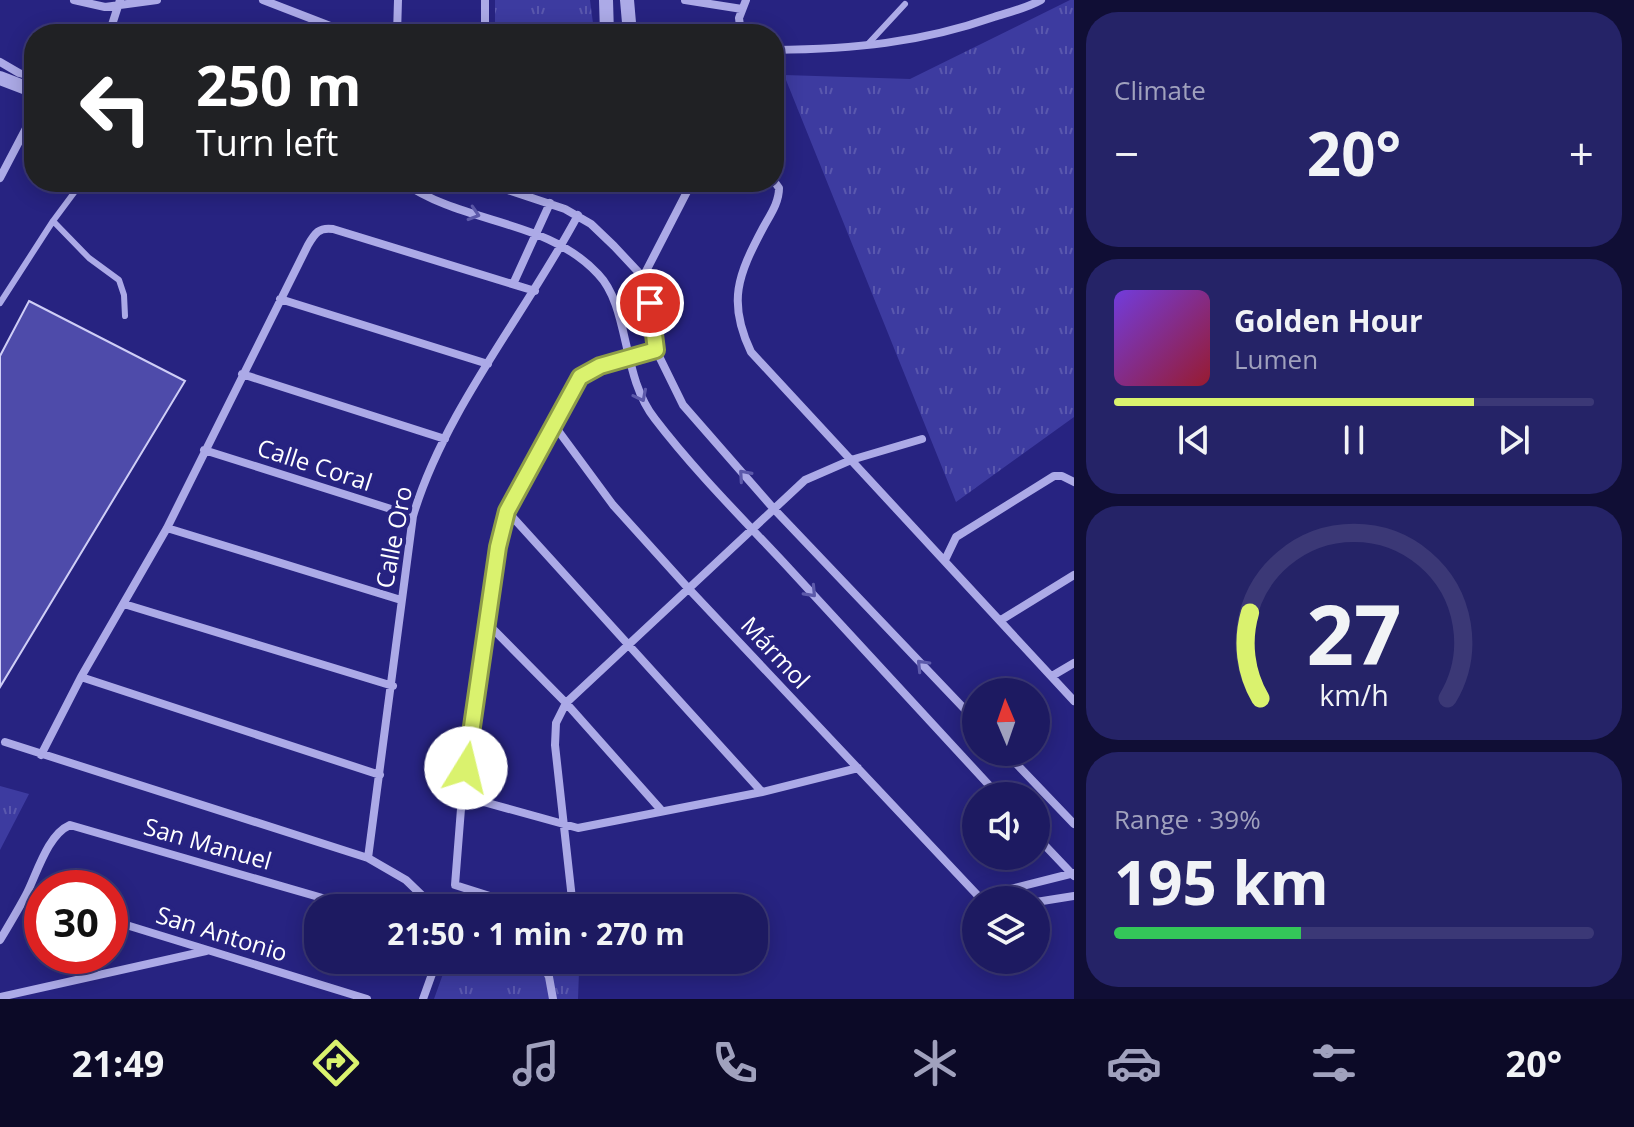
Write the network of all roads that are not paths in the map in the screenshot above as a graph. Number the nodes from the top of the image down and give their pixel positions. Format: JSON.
{"nodes":[{"id":1,"x":74,"y":0,"type":"edge"},
{"id":2,"x":157,"y":0,"type":"edge"},
{"id":3,"x":263,"y":0,"type":"edge"},
{"id":4,"x":398,"y":0,"type":"edge"},
{"id":5,"x":485,"y":0,"type":"edge"},
{"id":6,"x":606,"y":0,"type":"edge"},
{"id":7,"x":627,"y":0,"type":"edge"},
{"id":8,"x":685,"y":0,"type":"edge"},
{"id":9,"x":1041,"y":0,"type":"edge"},
{"id":10,"x":120,"y":2,"type":"edge"},
{"id":11,"x":744,"y":4,"type":"edge"},
{"id":12,"x":905,"y":4,"type":"dead end"},
{"id":13,"x":112,"y":24,"type":"edge"},
{"id":14,"x":325,"y":24,"type":"edge"},
{"id":15,"x":397,"y":24,"type":"edge"},
{"id":16,"x":485,"y":24,"type":"edge"},
{"id":17,"x":607,"y":24,"type":"edge"},
{"id":18,"x":629,"y":24,"type":"edge"},
{"id":19,"x":740,"y":24,"type":"edge"},
{"id":20,"x":866,"y":47,"type":"junction"},
{"id":21,"x":784,"y":50,"type":"edge"},
{"id":22,"x":0,"y":62,"type":"edge"},
{"id":23,"x":24,"y":74,"type":"edge"},
{"id":24,"x":0,"y":78,"type":"edge"},
{"id":25,"x":24,"y":87,"type":"edge"},
{"id":26,"x":24,"y":130,"type":"edge"},
{"id":27,"x":4,"y":163,"type":"edge"},
{"id":28,"x":0,"y":178,"type":"edge"},
{"id":29,"x":75,"y":192,"type":"edge"},
{"id":30,"x":418,"y":192,"type":"edge"},
{"id":31,"x":515,"y":192,"type":"edge"},
{"id":32,"x":687,"y":192,"type":"edge"},
{"id":33,"x":778,"y":192,"type":"edge"},
{"id":34,"x":550,"y":203,"type":"junction"},
{"id":35,"x":578,"y":215,"type":"junction"},
{"id":36,"x":53,"y":221,"type":"junction"},
{"id":37,"x":537,"y":233,"type":"junction"},
{"id":38,"x":562,"y":245,"type":"junction"},
{"id":39,"x":643,"y":277,"type":"junction"},
{"id":40,"x":514,"y":282,"type":"junction"},
{"id":41,"x":535,"y":291,"type":"junction"},
{"id":42,"x":280,"y":299,"type":"junction"},
{"id":43,"x":0,"y":303,"type":"edge"},
{"id":44,"x":125,"y":316,"type":"dead end"},
{"id":45,"x":656,"y":350,"type":"junction"},
{"id":46,"x":627,"y":358,"type":"junction"},
{"id":47,"x":488,"y":364,"type":"junction"},
{"id":48,"x":242,"y":374,"type":"junction"},
{"id":49,"x":554,"y":425,"type":"junction"},
{"id":50,"x":445,"y":439,"type":"junction"},
{"id":51,"x":922,"y":439,"type":"dead end"},
{"id":52,"x":204,"y":450,"type":"junction"},
{"id":53,"x":851,"y":460,"type":"junction"},
{"id":54,"x":1074,"y":482,"type":"edge"},
{"id":55,"x":773,"y":508,"type":"junction"},
{"id":56,"x":507,"y":511,"type":"junction"},
{"id":57,"x":413,"y":516,"type":"junction"},
{"id":58,"x":167,"y":528,"type":"junction"},
{"id":59,"x":751,"y":528,"type":"junction"},
{"id":60,"x":945,"y":560,"type":"junction"},
{"id":61,"x":1074,"y":575,"type":"edge"},
{"id":62,"x":688,"y":588,"type":"junction"},
{"id":63,"x":401,"y":600,"type":"junction"},
{"id":64,"x":124,"y":604,"type":"junction"},
{"id":65,"x":1001,"y":620,"type":"junction"},
{"id":66,"x":488,"y":624,"type":"junction"},
{"id":67,"x":628,"y":646,"type":"junction"},
{"id":68,"x":1074,"y":663,"type":"edge"},
{"id":69,"x":1052,"y":676,"type":"junction"},
{"id":70,"x":81,"y":677,"type":"junction"},
{"id":71,"x":393,"y":686,"type":"junction"},
{"id":72,"x":1074,"y":701,"type":"edge"},
{"id":73,"x":566,"y":703,"type":"junction"},
{"id":74,"x":962,"y":706,"type":"edge"},
{"id":75,"x":5,"y":742,"type":"dead end"},
{"id":76,"x":41,"y":755,"type":"junction"},
{"id":77,"x":1018,"y":766,"type":"edge"},
{"id":78,"x":858,"y":768,"type":"junction"},
{"id":79,"x":380,"y":775,"type":"junction"},
{"id":80,"x":986,"y":782,"type":"edge"},
{"id":81,"x":762,"y":792,"type":"junction"},
{"id":82,"x":462,"y":796,"type":"junction"},
{"id":83,"x":662,"y":811,"type":"junction"},
{"id":84,"x":1074,"y":824,"type":"edge"},
{"id":85,"x":564,"y":826,"type":"junction"},
{"id":86,"x":1050,"y":850,"type":"edge"},
{"id":87,"x":368,"y":858,"type":"junction"},
{"id":88,"x":38,"y":870,"type":"edge"},
{"id":89,"x":1073,"y":874,"type":"edge"},
{"id":90,"x":969,"y":886,"type":"edge"},
{"id":91,"x":1029,"y":886,"type":"edge"},
{"id":92,"x":309,"y":894,"type":"edge"},
{"id":93,"x":420,"y":894,"type":"edge"},
{"id":94,"x":483,"y":894,"type":"edge"},
{"id":95,"x":570,"y":894,"type":"edge"},
{"id":96,"x":1074,"y":896,"type":"edge"},
{"id":97,"x":24,"y":898,"type":"edge"},
{"id":98,"x":1050,"y":900,"type":"edge"},
{"id":99,"x":128,"y":925,"type":"edge"},
{"id":100,"x":0,"y":940,"type":"edge"},
{"id":101,"x":209,"y":950,"type":"junction"},
{"id":102,"x":432,"y":974,"type":"edge"},
{"id":103,"x":548,"y":974,"type":"edge"},
{"id":104,"x":0,"y":997,"type":"edge"},
{"id":105,"x":367,"y":999,"type":"edge"},
{"id":106,"x":423,"y":999,"type":"edge"},
{"id":107,"x":553,"y":999,"type":"edge"}],
"edges":[{"from":1,"to":10,"type":"street"},
{"from":2,"to":10,"type":"street"},
{"from":3,"to":14,"type":"street"},
{"from":4,"to":15,"type":"street"},
{"from":5,"to":16,"type":"street"},
{"from":6,"to":17,"type":"street"},
{"from":7,"to":18,"type":"street"},
{"from":8,"to":11,"type":"street"},
{"from":9,"to":20,"type":"street"},
{"from":10,"to":13,"type":"street"},
{"from":11,"to":19,"type":"street"},
{"from":12,"to":20,"type":"lane"},
{"from":20,"to":21,"type":"street"},
{"from":22,"to":23,"type":"street"},
{"from":24,"to":25,"type":"street"},
{"from":26,"to":27,"type":"street"},
{"from":27,"to":28,"type":"street"},
{"from":29,"to":36,"type":"lane"},
{"from":30,"to":37,"type":"street","one_way":true},
{"from":31,"to":34,"type":"street"},
{"from":32,"to":39,"type":"street"},
{"from":33,"to":53,"type":"street"},
{"from":34,"to":35,"type":"street"},
{"from":34,"to":37,"type":"street"},
{"from":35,"to":38,"type":"street","name":"Calle Oro"},
{"from":35,"to":39,"type":"street"},
{"from":36,"to":43,"type":"lane"},
{"from":36,"to":44,"type":"lane"},
{"from":37,"to":38,"type":"street"},
{"from":37,"to":40,"type":"street"},
{"from":38,"to":41,"type":"street","name":"Calle Oro"},
{"from":38,"to":46,"type":"street"},
{"from":39,"to":45,"type":"street"},
{"from":40,"to":41,"type":"street"},
{"from":40,"to":42,"type":"street"},
{"from":41,"to":47,"type":"street","name":"Calle Oro"},
{"from":42,"to":47,"type":"street"},
{"from":42,"to":48,"type":"street"},
{"from":45,"to":46,"type":"street"},
{"from":55,"to":45,"type":"street","one_way":true},
{"from":46,"to":49,"type":"street"},
{"from":46,"to":59,"type":"street","one_way":true},
{"from":47,"to":50,"type":"street","name":"Calle Oro"},
{"from":48,"to":50,"type":"street"},
{"from":48,"to":52,"type":"street"},
{"from":49,"to":56,"type":"street"},
{"from":49,"to":62,"type":"street","name":"Mármol"},
{"from":50,"to":57,"type":"street","name":"Calle Oro"},
{"from":51,"to":53,"type":"street"},
{"from":52,"to":57,"type":"street","name":"Calle Coral"},
{"from":52,"to":58,"type":"street"},
{"from":53,"to":55,"type":"street"},
{"from":53,"to":60,"type":"street"},
{"from":54,"to":60,"type":"street"},
{"from":55,"to":59,"type":"street"},
{"from":74,"to":55,"type":"street","one_way":true},
{"from":56,"to":66,"type":"street"},
{"from":56,"to":67,"type":"street"},
{"from":57,"to":63,"type":"street","name":"Calle Oro"},
{"from":58,"to":63,"type":"street"},
{"from":58,"to":64,"type":"street"},
{"from":59,"to":62,"type":"street"},
{"from":59,"to":80,"type":"street","one_way":true},
{"from":60,"to":65,"type":"street"},
{"from":61,"to":65,"type":"street"},
{"from":62,"to":67,"type":"street"},
{"from":62,"to":78,"type":"street","name":"Mármol"},
{"from":63,"to":71,"type":"street","name":"Calle Oro"},
{"from":64,"to":70,"type":"street"},
{"from":64,"to":71,"type":"street"},
{"from":65,"to":69,"type":"street"},
{"from":66,"to":73,"type":"street"},
{"from":66,"to":82,"type":"street"},
{"from":67,"to":73,"type":"street"},
{"from":67,"to":81,"type":"street"},
{"from":68,"to":69,"type":"street"},
{"from":69,"to":72,"type":"street"},
{"from":70,"to":76,"type":"street"},
{"from":70,"to":79,"type":"street"},
{"from":71,"to":79,"type":"street","name":"Calle Oro"},
{"from":73,"to":83,"type":"street"},
{"from":73,"to":85,"type":"street"},
{"from":75,"to":76,"type":"street"},
{"from":76,"to":87,"type":"street"},
{"from":77,"to":84,"type":"street"},
{"from":78,"to":81,"type":"street"},
{"from":78,"to":90,"type":"street","name":"Mármol"},
{"from":79,"to":87,"type":"street","name":"Calle Oro"},
{"from":81,"to":83,"type":"street"},
{"from":82,"to":85,"type":"street"},
{"from":82,"to":94,"type":"street"},
{"from":83,"to":85,"type":"street"},
{"from":85,"to":95,"type":"street"},
{"from":86,"to":89,"type":"street"},
{"from":87,"to":93,"type":"street"},
{"from":88,"to":92,"type":"street","name":"San Manuel"},
{"from":89,"to":91,"type":"street","name":"Mármol"},
{"from":96,"to":98,"type":"street"},
{"from":97,"to":100,"type":"street"},
{"from":99,"to":101,"type":"street","name":"San Antonio"},
{"from":101,"to":104,"type":"street"},
{"from":101,"to":105,"type":"street","name":"San Antonio"},
{"from":102,"to":106,"type":"street"},
{"from":103,"to":107,"type":"street"}]}
